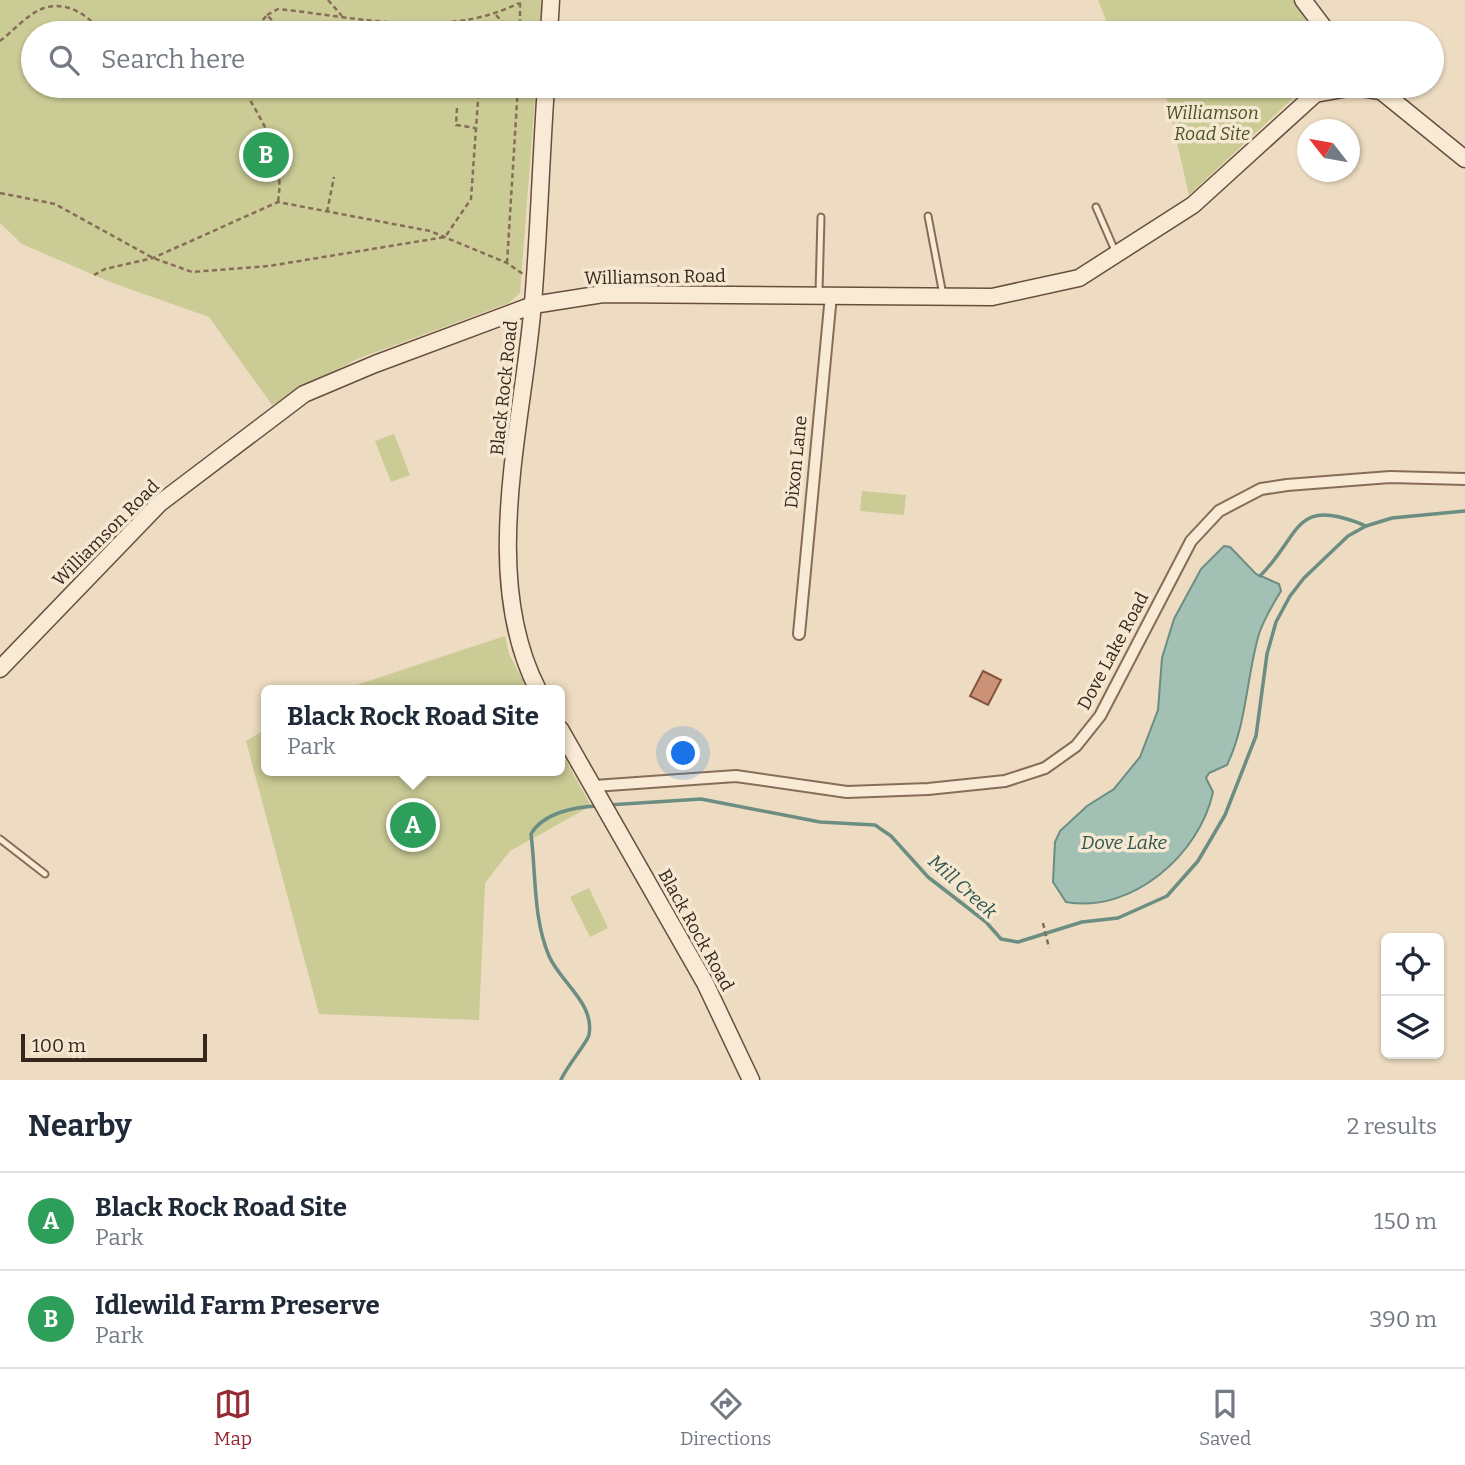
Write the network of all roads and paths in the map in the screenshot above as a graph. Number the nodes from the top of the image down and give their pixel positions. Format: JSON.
{"nodes":[{"id":1,"x":54,"y":0,"type":"edge"},
{"id":2,"x":328,"y":0,"type":"edge"},
{"id":3,"x":551,"y":0,"type":"edge"},
{"id":4,"x":1303,"y":0,"type":"edge"},
{"id":5,"x":519,"y":2,"type":"edge"},
{"id":6,"x":56,"y":7,"type":"junction"},
{"id":7,"x":267,"y":15,"type":"junction"},
{"id":8,"x":496,"y":15,"type":"junction"},
{"id":9,"x":342,"y":16,"type":"junction"},
{"id":10,"x":25,"y":21,"type":"edge"},
{"id":11,"x":91,"y":21,"type":"edge"},
{"id":12,"x":262,"y":21,"type":"edge"},
{"id":13,"x":273,"y":21,"type":"edge"},
{"id":14,"x":401,"y":21,"type":"edge"},
{"id":15,"x":467,"y":21,"type":"edge"},
{"id":16,"x":502,"y":21,"type":"edge"},
{"id":17,"x":520,"y":21,"type":"edge"},
{"id":18,"x":550,"y":21,"type":"edge"},
{"id":19,"x":1319,"y":21,"type":"edge"},
{"id":20,"x":21,"y":24,"type":"edge"},
{"id":21,"x":0,"y":41,"type":"edge"},
{"id":22,"x":249,"y":98,"type":"edge"},
{"id":23,"x":479,"y":98,"type":"edge"},
{"id":24,"x":516,"y":98,"type":"edge"},
{"id":25,"x":545,"y":98,"type":"edge"},
{"id":26,"x":1311,"y":98,"type":"edge"},
{"id":27,"x":1390,"y":98,"type":"edge"},
{"id":28,"x":457,"y":108,"type":"dead end"},
{"id":29,"x":475,"y":128,"type":"junction"},
{"id":30,"x":1465,"y":159,"type":"edge"},
{"id":31,"x":334,"y":177,"type":"dead end"},
{"id":32,"x":0,"y":193,"type":"edge"},
{"id":33,"x":278,"y":202,"type":"junction"},
{"id":34,"x":1096,"y":207,"type":"dead end"},
{"id":35,"x":327,"y":212,"type":"junction"},
{"id":36,"x":928,"y":216,"type":"dead end"},
{"id":37,"x":821,"y":217,"type":"dead end"},
{"id":38,"x":445,"y":237,"type":"junction"},
{"id":39,"x":1118,"y":256,"type":"junction"},
{"id":40,"x":153,"y":258,"type":"junction"},
{"id":41,"x":507,"y":263,"type":"junction"},
{"id":42,"x":94,"y":275,"type":"dead end"},
{"id":43,"x":534,"y":282,"type":"junction"},
{"id":44,"x":825,"y":295,"type":"junction"},
{"id":45,"x":944,"y":296,"type":"junction"},
{"id":46,"x":533,"y":304,"type":"junction"},
{"id":47,"x":1465,"y":479,"type":"edge"},
{"id":48,"x":799,"y":634,"type":"dead end"},
{"id":49,"x":0,"y":669,"type":"edge"},
{"id":50,"x":536,"y":685,"type":"edge"},
{"id":51,"x":565,"y":738,"type":"edge"},
{"id":52,"x":601,"y":799,"type":"junction"},
{"id":53,"x":0,"y":839,"type":"edge"},
{"id":54,"x":45,"y":874,"type":"dead end"},
{"id":55,"x":1043,"y":923,"type":"dead end"},
{"id":56,"x":1049,"y":948,"type":"dead end"},
{"id":57,"x":751,"y":1080,"type":"edge"}],
"edges":[{"from":1,"to":6,"type":"path"},
{"from":2,"to":9,"type":"path"},
{"from":3,"to":18,"type":"street"},
{"from":4,"to":19,"type":"street"},
{"from":5,"to":8,"type":"path"},
{"from":5,"to":17,"type":"path"},
{"from":6,"to":10,"type":"path"},
{"from":6,"to":11,"type":"path"},
{"from":7,"to":9,"type":"path"},
{"from":7,"to":12,"type":"path"},
{"from":7,"to":13,"type":"path"},
{"from":8,"to":15,"type":"path"},
{"from":8,"to":16,"type":"path"},
{"from":9,"to":14,"type":"path"},
{"from":20,"to":21,"type":"path"},
{"from":22,"to":33,"type":"path"},
{"from":23,"to":29,"type":"path"},
{"from":24,"to":41,"type":"path"},
{"from":25,"to":43,"type":"street","name":"Black Rock Road"},
{"from":26,"to":39,"type":"street","name":"Williamson Road"},
{"from":27,"to":30,"type":"street"},
{"from":28,"to":29,"type":"path"},
{"from":29,"to":38,"type":"path"},
{"from":31,"to":35,"type":"path"},
{"from":32,"to":40,"type":"path"},
{"from":33,"to":35,"type":"path"},
{"from":33,"to":40,"type":"path"},
{"from":34,"to":39,"type":"lane"},
{"from":35,"to":38,"type":"path"},
{"from":36,"to":45,"type":"lane"},
{"from":37,"to":44,"type":"lane"},
{"from":38,"to":40,"type":"path"},
{"from":38,"to":41,"type":"path"},
{"from":39,"to":45,"type":"street","name":"Williamson Road"},
{"from":40,"to":42,"type":"path"},
{"from":41,"to":43,"type":"path"},
{"from":43,"to":46,"type":"street","name":"Black Rock Road"},
{"from":44,"to":45,"type":"street","name":"Williamson Road"},
{"from":44,"to":46,"type":"street","name":"Williamson Road"},
{"from":44,"to":48,"type":"street","name":"Dixon Lane"},
{"from":46,"to":49,"type":"street","name":"Williamson Road"},
{"from":46,"to":50,"type":"street","name":"Black Rock Road"},
{"from":47,"to":52,"type":"street","name":"Dove Lake Road"},
{"from":51,"to":52,"type":"street","name":"Black Rock Road"},
{"from":52,"to":57,"type":"street","name":"Black Rock Road"},
{"from":53,"to":54,"type":"lane"},
{"from":55,"to":56,"type":"path"}]}
